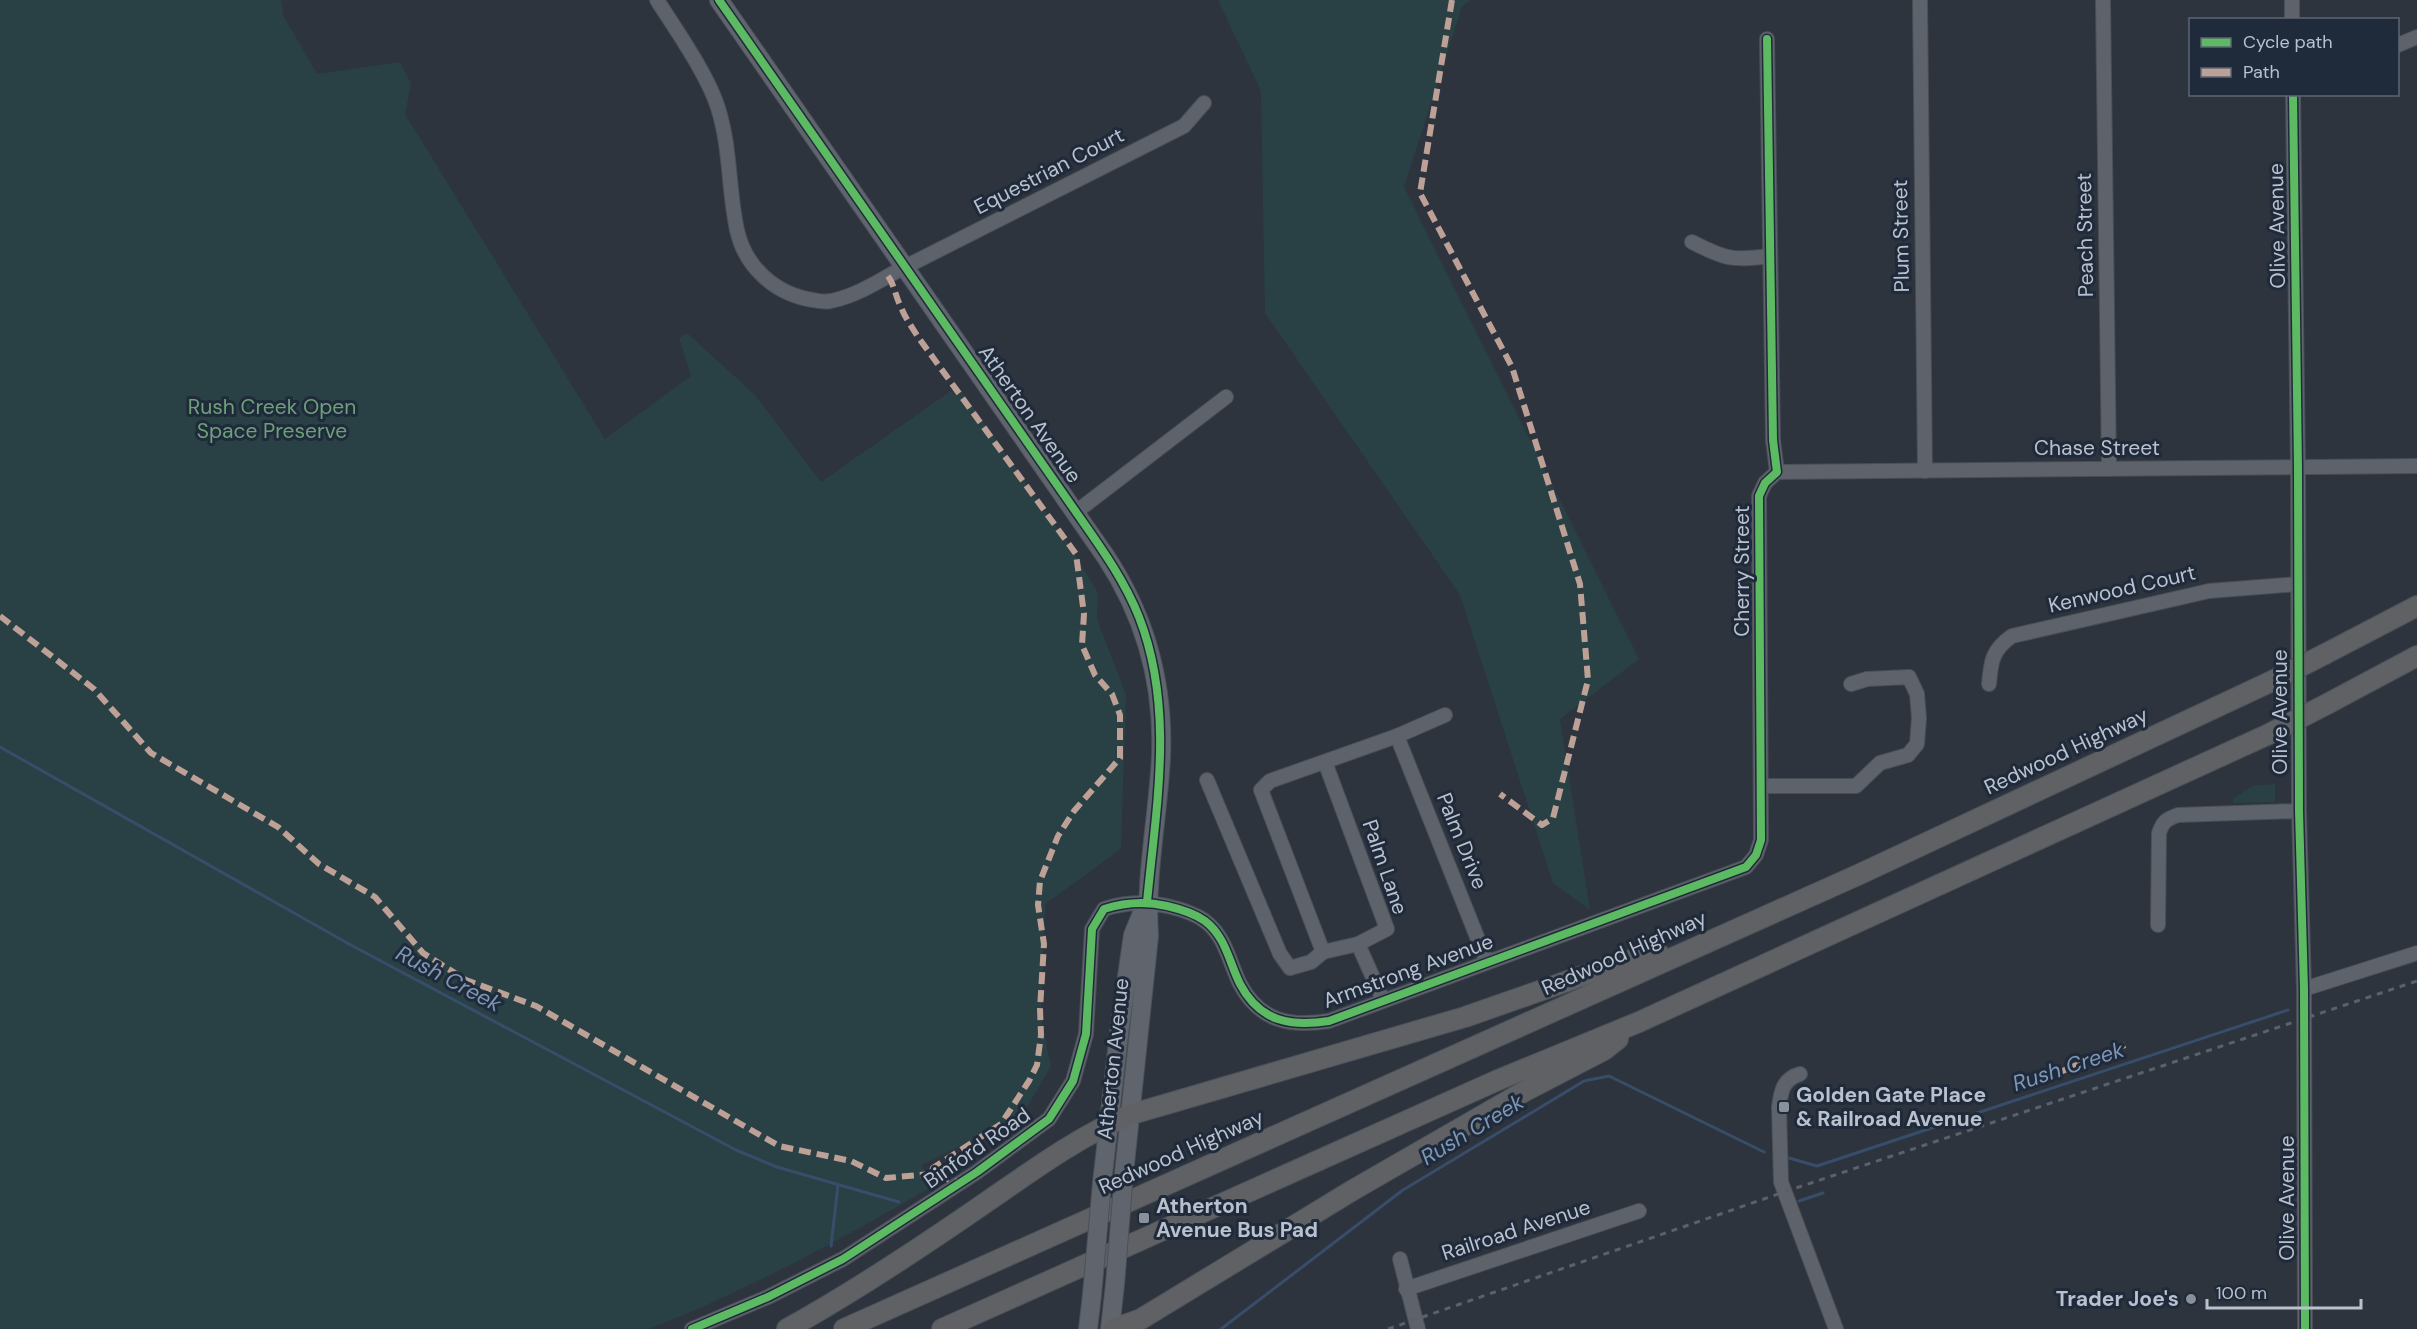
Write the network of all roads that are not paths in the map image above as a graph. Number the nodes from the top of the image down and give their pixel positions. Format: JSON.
{"nodes":[{"id":1,"x":657,"y":0,"type":"edge"},
{"id":2,"x":719,"y":0,"type":"edge"},
{"id":3,"x":1920,"y":0,"type":"edge"},
{"id":4,"x":2103,"y":0,"type":"edge"},
{"id":5,"x":2292,"y":0,"type":"edge"},
{"id":6,"x":2292,"y":18,"type":"edge"},
{"id":7,"x":2417,"y":37,"type":"edge"},
{"id":8,"x":1767,"y":39,"type":"dead end"},
{"id":9,"x":2399,"y":44,"type":"edge"},
{"id":10,"x":2293,"y":96,"type":"edge"},
{"id":11,"x":1204,"y":103,"type":"dead end"},
{"id":12,"x":1692,"y":242,"type":"dead end"},
{"id":13,"x":1769,"y":256,"type":"junction"},
{"id":14,"x":905,"y":267,"type":"junction"},
{"id":15,"x":1226,"y":397,"type":"dead end"},
{"id":16,"x":2417,"y":466,"type":"edge"},
{"id":17,"x":2298,"y":468,"type":"junction"},
{"id":18,"x":2109,"y":469,"type":"junction"},
{"id":19,"x":1925,"y":471,"type":"junction"},
{"id":20,"x":1777,"y":472,"type":"junction"},
{"id":21,"x":1076,"y":512,"type":"junction"},
{"id":22,"x":2298,"y":584,"type":"junction"},
{"id":23,"x":2417,"y":606,"type":"edge"},
{"id":24,"x":2417,"y":656,"type":"edge"},
{"id":25,"x":1851,"y":684,"type":"dead end"},
{"id":26,"x":1989,"y":684,"type":"dead end"},
{"id":27,"x":1445,"y":715,"type":"dead end"},
{"id":28,"x":1397,"y":736,"type":"junction"},
{"id":29,"x":1325,"y":762,"type":"junction"},
{"id":30,"x":1207,"y":780,"type":"dead end"},
{"id":31,"x":1761,"y":786,"type":"junction"},
{"id":32,"x":2298,"y":811,"type":"junction"},
{"id":33,"x":1147,"y":902,"type":"junction"},
{"id":34,"x":1590,"y":925,"type":"joint"},
{"id":35,"x":2158,"y":925,"type":"dead end"},
{"id":36,"x":1359,"y":944,"type":"junction"},
{"id":37,"x":1699,"y":945,"type":"junction"},
{"id":38,"x":1323,"y":952,"type":"junction"},
{"id":39,"x":2417,"y":953,"type":"edge"},
{"id":40,"x":1487,"y":962,"type":"junction"},
{"id":41,"x":2304,"y":989,"type":"junction"},
{"id":42,"x":1383,"y":1000,"type":"junction"},
{"id":43,"x":1639,"y":1022,"type":"junction"},
{"id":44,"x":1800,"y":1074,"type":"dead end"},
{"id":45,"x":1129,"y":1115,"type":"junction"},
{"id":46,"x":1108,"y":1124,"type":"junction"},
{"id":47,"x":1639,"y":1211,"type":"dead end"},
{"id":48,"x":1400,"y":1259,"type":"dead end"},
{"id":49,"x":1406,"y":1289,"type":"junction"},
{"id":50,"x":692,"y":1329,"type":"edge"},
{"id":51,"x":787,"y":1329,"type":"edge"},
{"id":52,"x":844,"y":1329,"type":"edge"},
{"id":53,"x":942,"y":1329,"type":"edge"},
{"id":54,"x":1088,"y":1329,"type":"edge"},
{"id":55,"x":1111,"y":1329,"type":"edge"},
{"id":56,"x":1418,"y":1329,"type":"edge"},
{"id":57,"x":1836,"y":1329,"type":"edge"},
{"id":58,"x":2305,"y":1329,"type":"edge"}],
"edges":[{"from":1,"to":14,"type":"street","name":"Equestrian Court"},
{"from":2,"to":14,"type":"main road","name":"Atherton Avenue"},
{"from":3,"to":19,"type":"street","name":"Plum Street"},
{"from":4,"to":18,"type":"street","name":"Peach Street"},
{"from":5,"to":6,"type":"street"},
{"from":7,"to":9,"type":"street"},
{"from":8,"to":13,"type":"street"},
{"from":10,"to":17,"type":"street","name":"Olive Avenue"},
{"from":11,"to":14,"type":"street","name":"Equestrian Court"},
{"from":12,"to":13,"type":"street"},
{"from":13,"to":20,"type":"street"},
{"from":14,"to":21,"type":"main road","name":"Atherton Avenue"},
{"from":15,"to":21,"type":"street"},
{"from":16,"to":17,"type":"street","name":"Chase Street"},
{"from":17,"to":18,"type":"street","name":"Chase Street"},
{"from":17,"to":22,"type":"street","name":"Olive Avenue"},
{"from":18,"to":19,"type":"street","name":"Chase Street"},
{"from":19,"to":20,"type":"street","name":"Chase Street"},
{"from":20,"to":31,"type":"street","name":"Cherry Street"},
{"from":21,"to":33,"type":"main road","name":"Atherton Avenue"},
{"from":22,"to":26,"type":"street","name":"Kenwood Court"},
{"from":22,"to":32,"type":"street","name":"Olive Avenue"},
{"from":23,"to":37,"type":"highway","name":"Redwood Highway","bridge":true},
{"from":24,"to":43,"type":"highway","bridge":true},
{"from":25,"to":31,"type":"street"},
{"from":27,"to":28,"type":"street"},
{"from":28,"to":29,"type":"street"},
{"from":28,"to":40,"type":"street","name":"Palm Drive"},
{"from":29,"to":36,"type":"street","name":"Palm Lane"},
{"from":29,"to":38,"type":"street"},
{"from":30,"to":38,"type":"street","name":"Palm Lane"},
{"from":31,"to":34,"type":"street","name":"Cherry Street"},
{"from":32,"to":35,"type":"street"},
{"from":32,"to":41,"type":"street","name":"Olive Avenue"},
{"from":33,"to":42,"type":"street","name":"Armstrong Avenue"},
{"from":33,"to":45,"type":"main road","name":"Atherton Avenue"},
{"from":33,"to":46,"type":"main road","name":"Atherton Avenue"},
{"from":33,"to":50,"type":"street","name":"Binford Road"},
{"from":34,"to":40,"type":"street","name":"Armstrong Avenue"},
{"from":36,"to":38,"type":"street","name":"Palm Lane"},
{"from":36,"to":42,"type":"street"},
{"from":37,"to":45,"type":"highway"},
{"from":37,"to":52,"type":"highway","name":"Redwood Highway"},
{"from":39,"to":41,"type":"street"},
{"from":40,"to":42,"type":"street","name":"Armstrong Avenue"},
{"from":41,"to":58,"type":"street","name":"Olive Avenue"},
{"from":43,"to":53,"type":"highway"},
{"from":43,"to":55,"type":"highway"},
{"from":44,"to":57,"type":"street"},
{"from":45,"to":46,"type":"highway"},
{"from":45,"to":55,"type":"main road","name":"Atherton Avenue","bridge":true},
{"from":46,"to":51,"type":"highway"},
{"from":46,"to":54,"type":"main road","name":"Atherton Avenue","bridge":true},
{"from":47,"to":49,"type":"street","name":"Railroad Avenue"},
{"from":48,"to":49,"type":"street"},
{"from":49,"to":56,"type":"street"}]}
